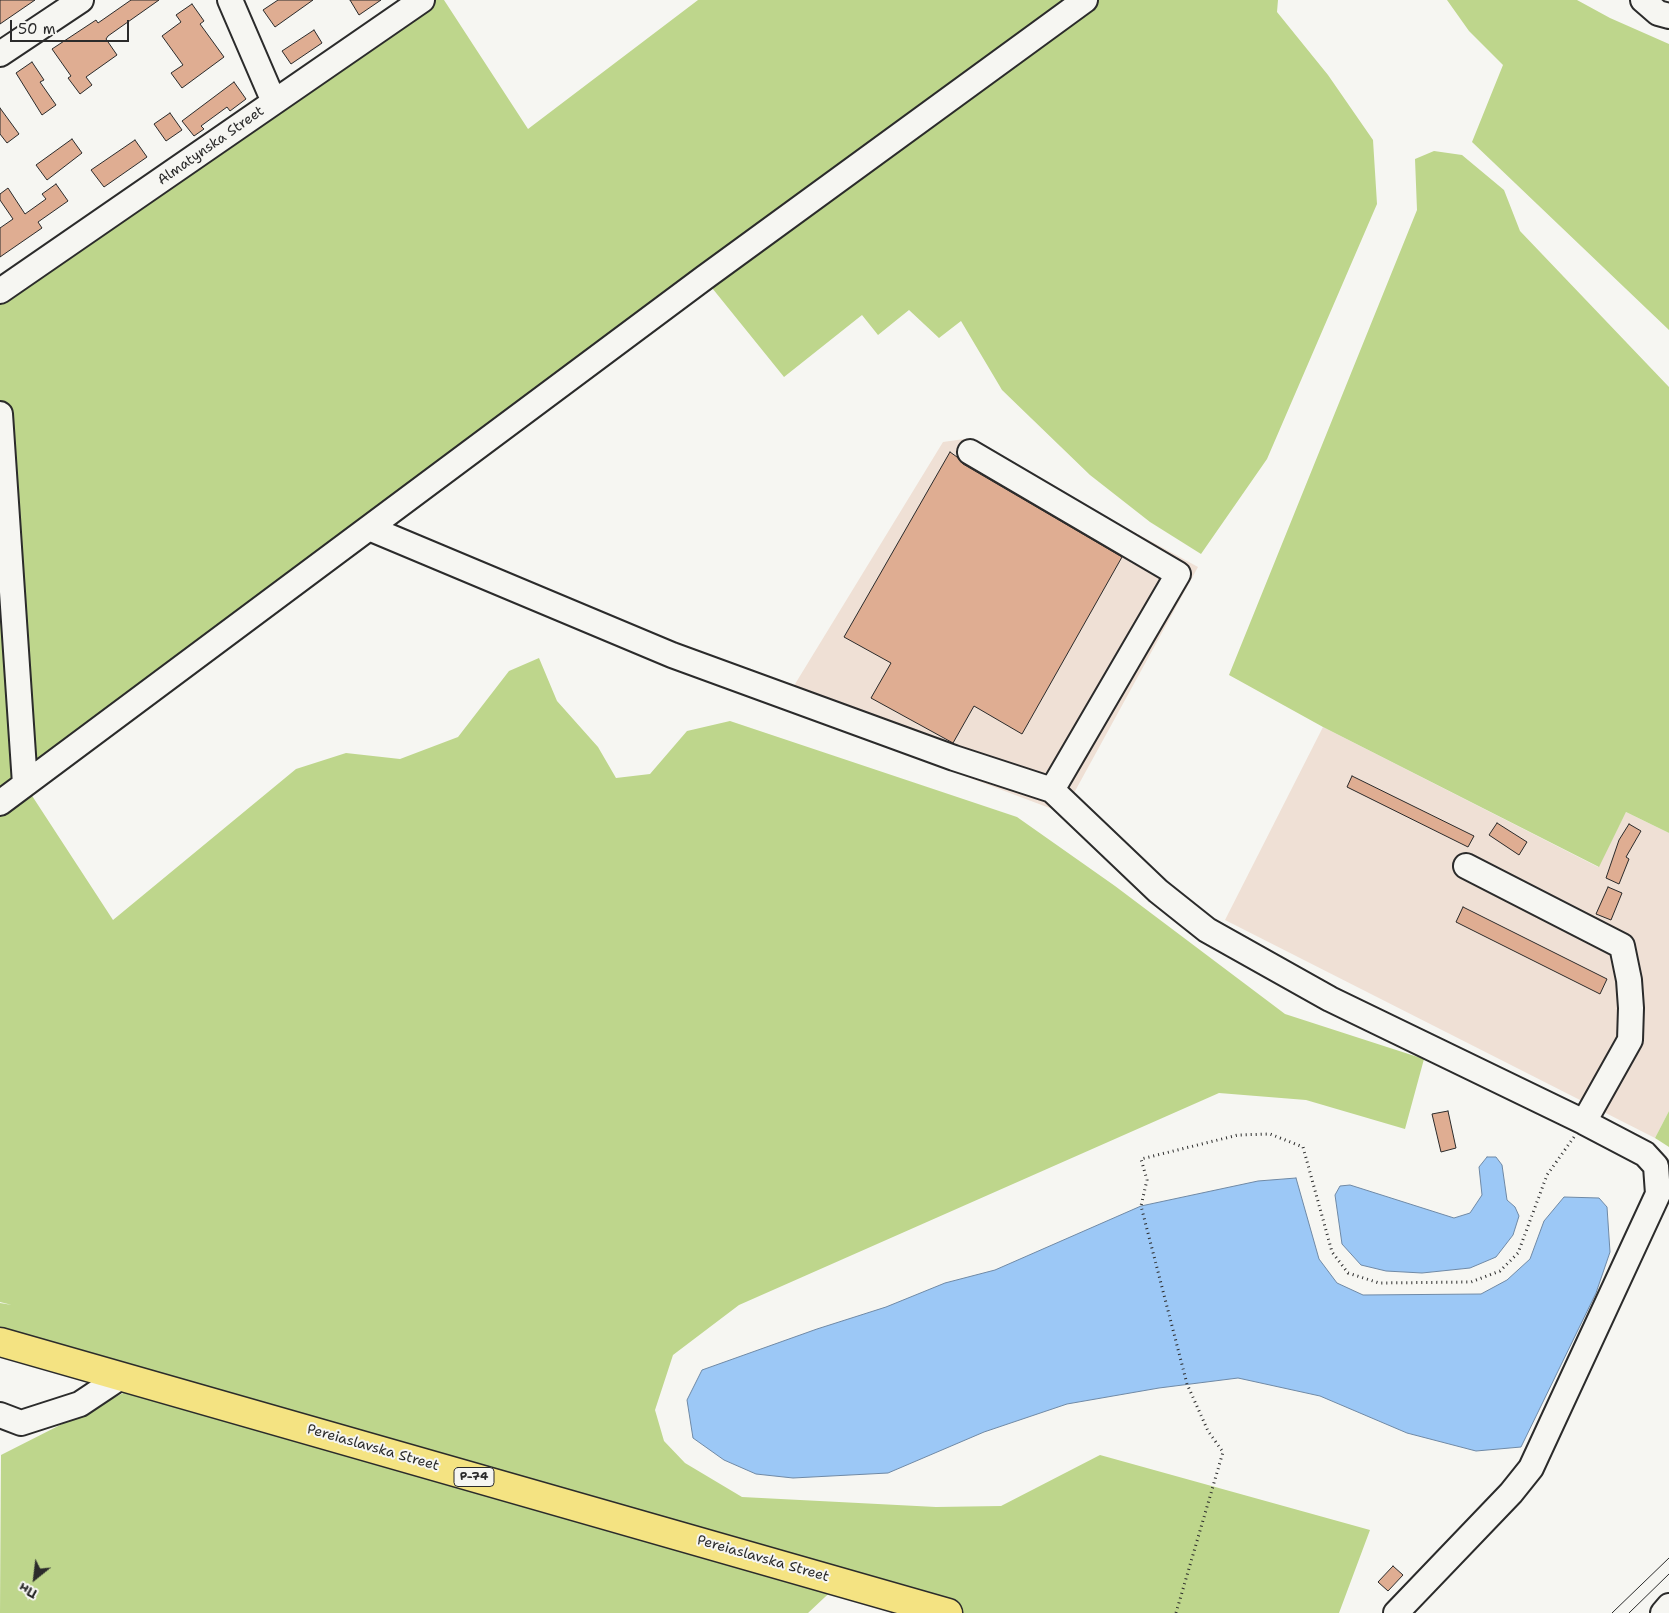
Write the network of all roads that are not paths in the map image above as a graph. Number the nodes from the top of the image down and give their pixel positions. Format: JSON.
{"nodes":[{"id":1,"x":81,"y":0,"type":"edge"},
{"id":2,"x":230,"y":0,"type":"edge"},
{"id":3,"x":422,"y":0,"type":"edge"},
{"id":4,"x":1085,"y":0,"type":"edge"},
{"id":5,"x":1643,"y":0,"type":"edge"},
{"id":6,"x":1669,"y":16,"type":"edge"},
{"id":7,"x":0,"y":54,"type":"edge"},
{"id":8,"x":274,"y":102,"type":"junction"},
{"id":9,"x":0,"y":291,"type":"edge"},
{"id":10,"x":0,"y":414,"type":"edge"},
{"id":11,"x":970,"y":452,"type":"dead end"},
{"id":12,"x":369,"y":528,"type":"junction"},
{"id":13,"x":25,"y":784,"type":"junction"},
{"id":14,"x":1052,"y":790,"type":"junction"},
{"id":15,"x":0,"y":803,"type":"edge"},
{"id":16,"x":1466,"y":866,"type":"dead end"},
{"id":17,"x":1584,"y":1122,"type":"junction"},
{"id":18,"x":0,"y":1342,"type":"edge"},
{"id":19,"x":122,"y":1376,"type":"junction"},
{"id":20,"x":0,"y":1415,"type":"edge"},
{"id":21,"x":1669,"y":1606,"type":"edge"},
{"id":22,"x":948,"y":1613,"type":"edge"},
{"id":23,"x":1396,"y":1613,"type":"edge"},
{"id":24,"x":1663,"y":1613,"type":"edge"}],
"edges":[{"from":1,"to":7,"type":"street"},
{"from":2,"to":8,"type":"street"},
{"from":3,"to":8,"type":"street","name":"Almatynska Street"},
{"from":4,"to":12,"type":"street"},
{"from":5,"to":6,"type":"street"},
{"from":8,"to":9,"type":"street","name":"Almatynska Street"},
{"from":10,"to":13,"type":"street"},
{"from":11,"to":14,"type":"street"},
{"from":12,"to":13,"type":"street"},
{"from":12,"to":14,"type":"street"},
{"from":13,"to":15,"type":"street"},
{"from":14,"to":17,"type":"street"},
{"from":16,"to":17,"type":"street"},
{"from":17,"to":23,"type":"street"},
{"from":18,"to":19,"type":"main road","name":"Pereiaslavska Street","number":"Р-74"},
{"from":19,"to":20,"type":"street"},
{"from":19,"to":22,"type":"main road","name":"Pereiaslavska Street","number":"Р-74"},
{"from":21,"to":24,"type":"street"}]}
